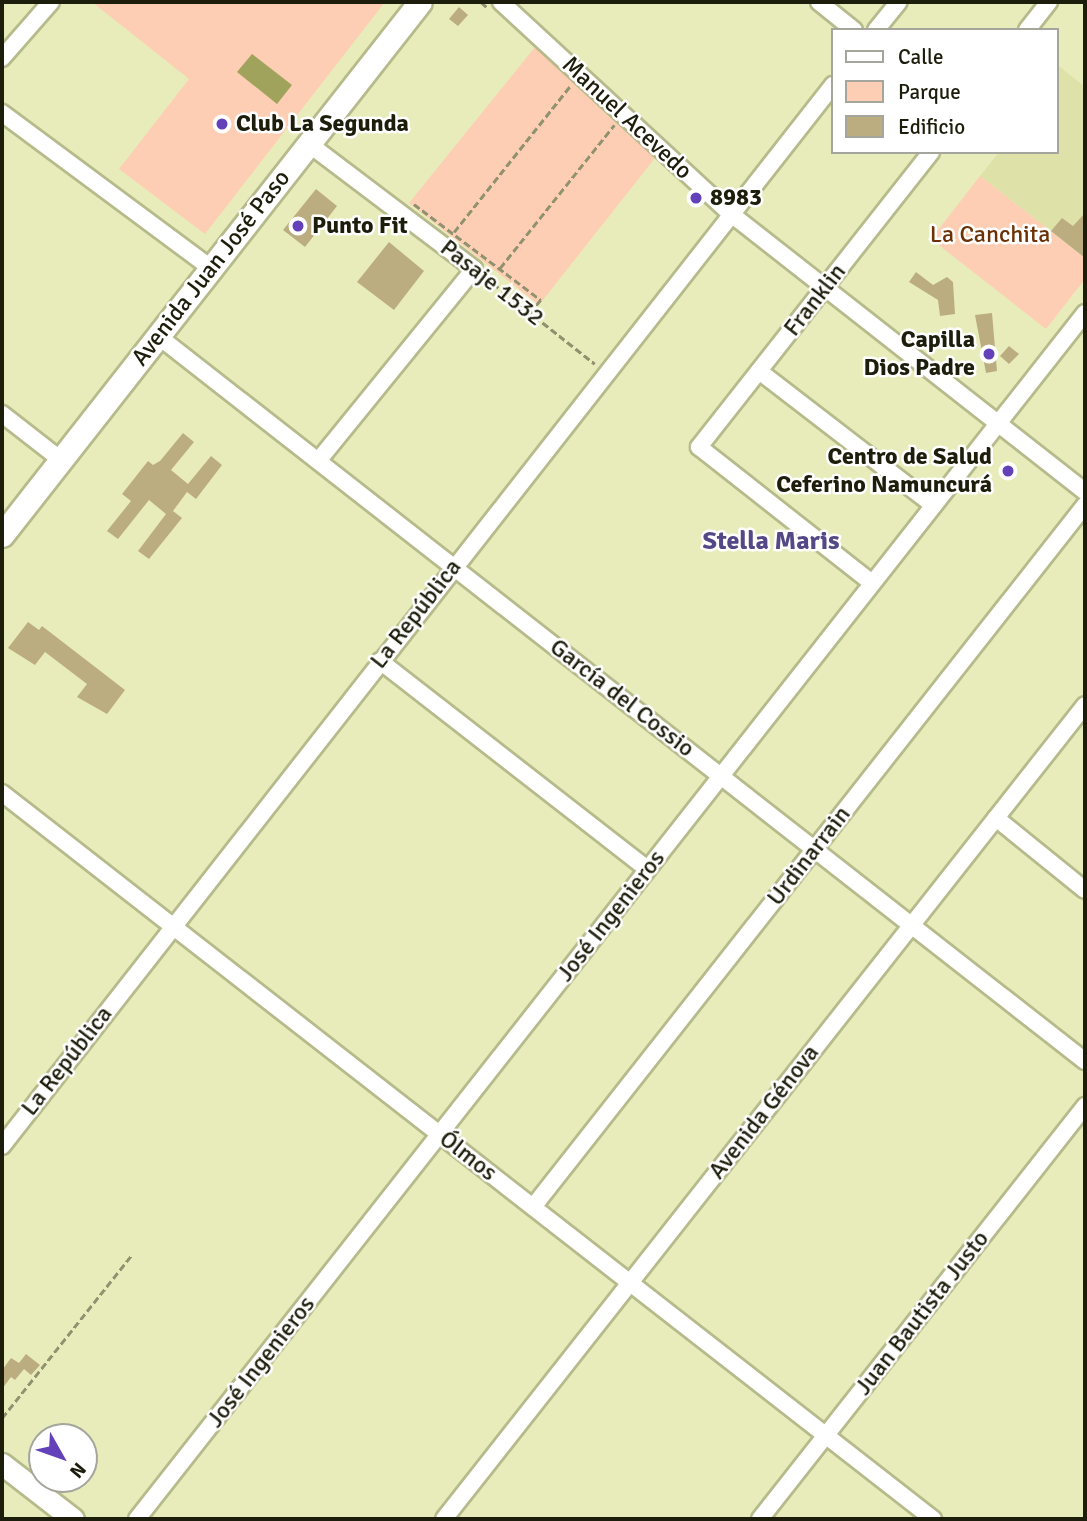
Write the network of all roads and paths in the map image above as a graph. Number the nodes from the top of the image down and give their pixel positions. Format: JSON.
{"nodes":[{"id":1,"x":51,"y":2,"type":"edge"},
{"id":2,"x":421,"y":2,"type":"edge"},
{"id":3,"x":501,"y":2,"type":"edge"},
{"id":4,"x":819,"y":2,"type":"edge"},
{"id":5,"x":899,"y":2,"type":"edge"},
{"id":6,"x":1049,"y":2,"type":"edge"},
{"id":7,"x":852,"y":28,"type":"edge"},
{"id":8,"x":879,"y":28,"type":"edge"},
{"id":9,"x":1029,"y":28,"type":"edge"},
{"id":10,"x":2,"y":58,"type":"edge"},
{"id":11,"x":571,"y":85,"type":"dead end"},
{"id":12,"x":832,"y":86,"type":"edge"},
{"id":13,"x":2,"y":113,"type":"edge"},
{"id":14,"x":623,"y":114,"type":"junction"},
{"id":15,"x":309,"y":144,"type":"junction"},
{"id":16,"x":929,"y":154,"type":"edge"},
{"id":17,"x":731,"y":214,"type":"junction"},
{"id":18,"x":454,"y":232,"type":"dead end"},
{"id":19,"x":211,"y":268,"type":"junction"},
{"id":20,"x":500,"y":268,"type":"dead end"},
{"id":21,"x":474,"y":269,"type":"junction"},
{"id":22,"x":825,"y":288,"type":"junction"},
{"id":23,"x":1085,"y":313,"type":"edge"},
{"id":24,"x":158,"y":336,"type":"junction"},
{"id":25,"x":759,"y":372,"type":"junction"},
{"id":26,"x":607,"y":373,"type":"junction"},
{"id":27,"x":2,"y":414,"type":"edge"},
{"id":28,"x":997,"y":423,"type":"junction"},
{"id":29,"x":61,"y":460,"type":"junction"},
{"id":30,"x":318,"y":461,"type":"junction"},
{"id":31,"x":1085,"y":492,"type":"edge"},
{"id":32,"x":933,"y":505,"type":"junction"},
{"id":33,"x":1085,"y":505,"type":"edge"},
{"id":34,"x":2,"y":535,"type":"edge"},
{"id":35,"x":454,"y":567,"type":"junction"},
{"id":36,"x":872,"y":583,"type":"junction"},
{"id":37,"x":380,"y":661,"type":"junction"},
{"id":38,"x":1085,"y":705,"type":"edge"},
{"id":39,"x":721,"y":776,"type":"junction"},
{"id":40,"x":2,"y":793,"type":"edge"},
{"id":41,"x":996,"y":818,"type":"junction"},
{"id":42,"x":815,"y":849,"type":"junction"},
{"id":43,"x":647,"y":869,"type":"junction"},
{"id":44,"x":1085,"y":890,"type":"edge"},
{"id":45,"x":912,"y":925,"type":"junction"},
{"id":46,"x":172,"y":926,"type":"junction"},
{"id":47,"x":1085,"y":1061,"type":"edge"},
{"id":48,"x":1085,"y":1106,"type":"edge"},
{"id":49,"x":439,"y":1134,"type":"junction"},
{"id":50,"x":2,"y":1146,"type":"edge"},
{"id":51,"x":533,"y":1207,"type":"junction"},
{"id":52,"x":131,"y":1256,"type":"dead end"},
{"id":53,"x":630,"y":1283,"type":"junction"},
{"id":54,"x":2,"y":1418,"type":"edge"},
{"id":55,"x":826,"y":1436,"type":"junction"},
{"id":56,"x":2,"y":1464,"type":"edge"},
{"id":57,"x":73,"y":1519,"type":"edge"},
{"id":58,"x":137,"y":1519,"type":"edge"},
{"id":59,"x":444,"y":1519,"type":"edge"},
{"id":60,"x":760,"y":1519,"type":"edge"},
{"id":61,"x":933,"y":1519,"type":"edge"}],
"edges":[{"from":1,"to":10,"type":"street"},
{"from":2,"to":15,"type":"main road","name":"Avenida Juan José Paso"},
{"from":3,"to":14,"type":"street","name":"Manuel Acevedo"},
{"from":4,"to":7,"type":"street"},
{"from":5,"to":8,"type":"street"},
{"from":6,"to":9,"type":"street"},
{"from":11,"to":18,"type":"path"},
{"from":12,"to":17,"type":"street","name":"La República"},
{"from":13,"to":19,"type":"street"},
{"from":14,"to":17,"type":"street","name":"Manuel Acevedo"},
{"from":14,"to":20,"type":"path"},
{"from":15,"to":19,"type":"main road","name":"Avenida Juan José Paso"},
{"from":15,"to":21,"type":"street","name":"Pasaje 1532"},
{"from":16,"to":22,"type":"street","name":"Franklin"},
{"from":17,"to":22,"type":"street","name":"Manuel Acevedo"},
{"from":17,"to":26,"type":"street","name":"La República"},
{"from":19,"to":24,"type":"main road","name":"Avenida Juan José Paso"},
{"from":21,"to":26,"type":"path","name":"Pasaje 1532"},
{"from":21,"to":30,"type":"street"},
{"from":22,"to":25,"type":"street","name":"Franklin"},
{"from":22,"to":28,"type":"street","name":"Manuel Acevedo"},
{"from":23,"to":28,"type":"street","name":"José Ingenieros"},
{"from":24,"to":29,"type":"main road","name":"Avenida Juan José Paso"},
{"from":24,"to":30,"type":"street","name":"García del Cossio"},
{"from":25,"to":32,"type":"street"},
{"from":25,"to":36,"type":"street","name":"Franklin"},
{"from":26,"to":35,"type":"street","name":"La República"},
{"from":27,"to":29,"type":"street"},
{"from":28,"to":31,"type":"street","name":"Manuel Acevedo"},
{"from":28,"to":32,"type":"street","name":"José Ingenieros"},
{"from":29,"to":34,"type":"main road","name":"Avenida Juan José Paso"},
{"from":30,"to":35,"type":"street","name":"García del Cossio"},
{"from":32,"to":36,"type":"street","name":"José Ingenieros"},
{"from":33,"to":42,"type":"street","name":"Urdinarrain"},
{"from":35,"to":37,"type":"street","name":"La República"},
{"from":35,"to":39,"type":"street","name":"García del Cossio"},
{"from":36,"to":39,"type":"street","name":"José Ingenieros"},
{"from":37,"to":43,"type":"street"},
{"from":37,"to":46,"type":"street","name":"La República"},
{"from":38,"to":41,"type":"street","name":"Avenida Génova"},
{"from":39,"to":42,"type":"street","name":"García del Cossio"},
{"from":39,"to":43,"type":"street","name":"José Ingenieros"},
{"from":40,"to":46,"type":"street","name":"Ólmos"},
{"from":41,"to":44,"type":"street"},
{"from":41,"to":45,"type":"street","name":"Avenida Génova"},
{"from":42,"to":45,"type":"street","name":"García del Cossio"},
{"from":42,"to":51,"type":"street","name":"Urdinarrain"},
{"from":43,"to":49,"type":"street","name":"José Ingenieros"},
{"from":45,"to":47,"type":"street","name":"García del Cossio"},
{"from":45,"to":53,"type":"street","name":"Avenida Génova"},
{"from":46,"to":49,"type":"street","name":"Ólmos"},
{"from":46,"to":50,"type":"street","name":"La República"},
{"from":48,"to":55,"type":"street","name":"Juan Bautista Justo"},
{"from":49,"to":51,"type":"street","name":"Ólmos"},
{"from":49,"to":58,"type":"street","name":"José Ingenieros"},
{"from":51,"to":53,"type":"street","name":"Ólmos"},
{"from":52,"to":54,"type":"path"},
{"from":53,"to":55,"type":"street","name":"Ólmos"},
{"from":53,"to":59,"type":"street","name":"Avenida Génova"},
{"from":55,"to":60,"type":"street","name":"Juan Bautista Justo"},
{"from":55,"to":61,"type":"street","name":"Ólmos"},
{"from":56,"to":57,"type":"street"}]}
